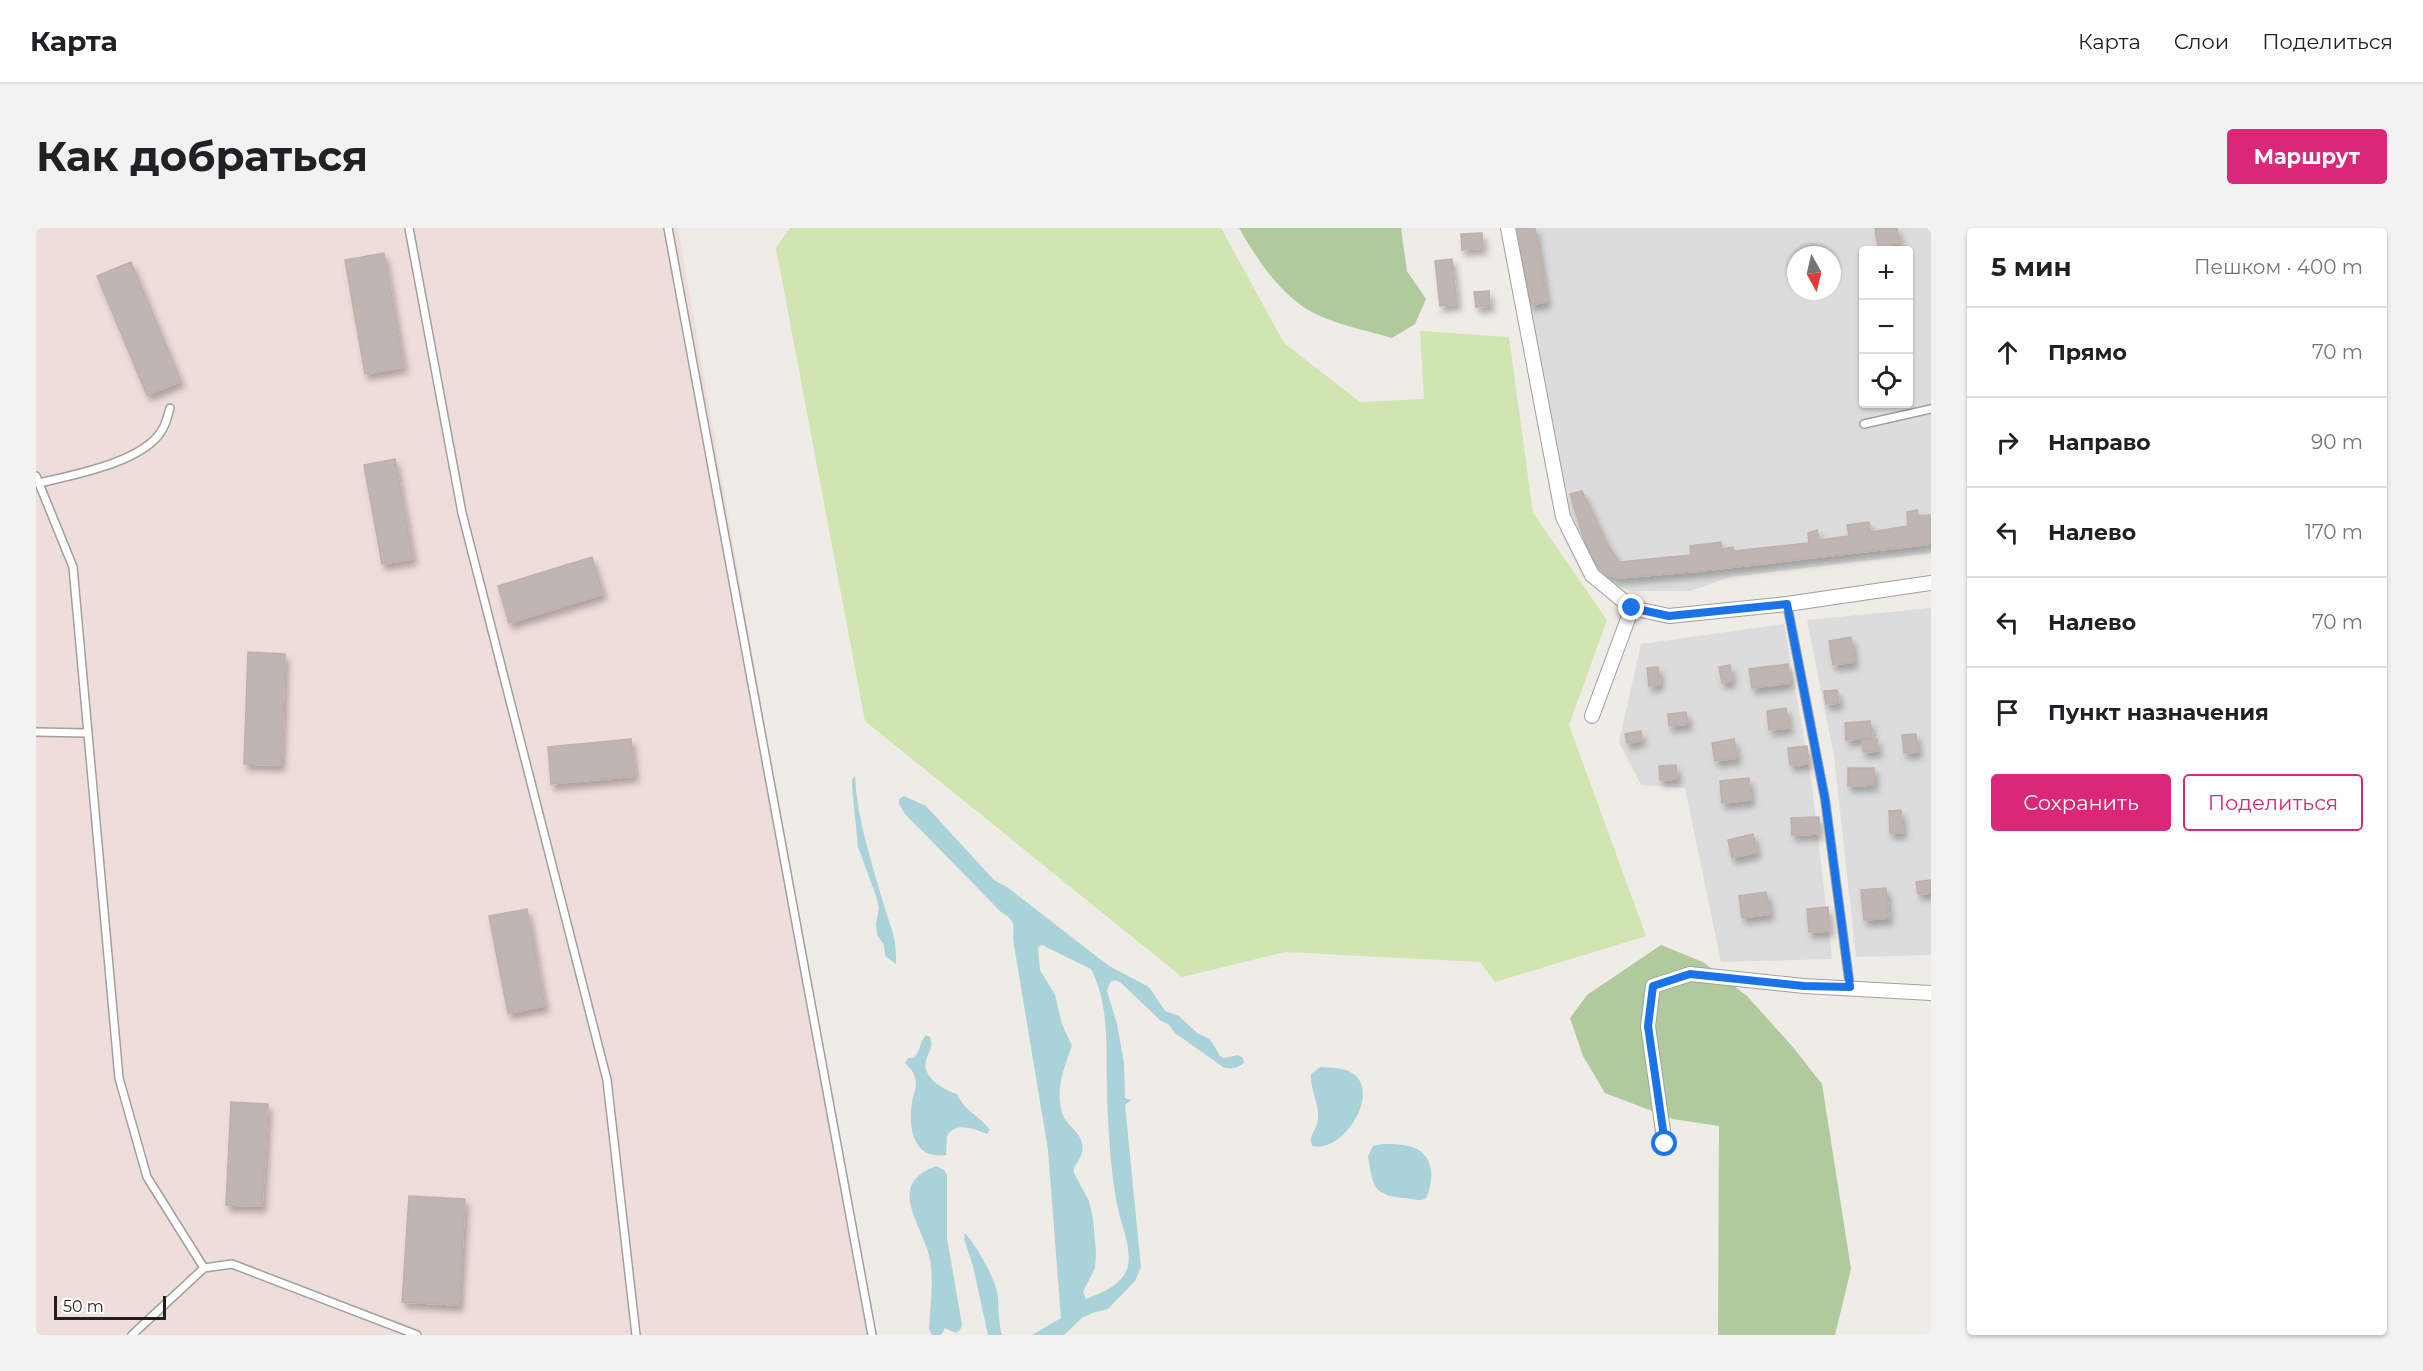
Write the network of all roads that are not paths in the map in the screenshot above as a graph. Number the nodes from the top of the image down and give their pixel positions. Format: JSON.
{"nodes":[{"id":1,"x":409,"y":228,"type":"edge"},
{"id":2,"x":668,"y":228,"type":"edge"},
{"id":3,"x":1508,"y":228,"type":"edge"},
{"id":4,"x":170,"y":408,"type":"dead end"},
{"id":5,"x":1931,"y":409,"type":"edge"},
{"id":6,"x":1864,"y":424,"type":"dead end"},
{"id":7,"x":36,"y":476,"type":"edge"},
{"id":8,"x":39,"y":483,"type":"junction"},
{"id":9,"x":1931,"y":583,"type":"edge"},
{"id":10,"x":1787,"y":604,"type":"junction"},
{"id":11,"x":1632,"y":608,"type":"junction"},
{"id":12,"x":1592,"y":716,"type":"dead end"},
{"id":13,"x":36,"y":732,"type":"edge"},
{"id":14,"x":86,"y":733,"type":"junction"},
{"id":15,"x":1850,"y":987,"type":"junction"},
{"id":16,"x":1931,"y":993,"type":"edge"},
{"id":17,"x":1665,"y":1144,"type":"dead end"},
{"id":18,"x":204,"y":1268,"type":"junction"},
{"id":19,"x":132,"y":1335,"type":"edge"},
{"id":20,"x":417,"y":1335,"type":"edge"},
{"id":21,"x":636,"y":1335,"type":"edge"},
{"id":22,"x":872,"y":1335,"type":"edge"}],
"edges":[{"from":1,"to":21,"type":"lane"},
{"from":2,"to":22,"type":"lane"},
{"from":3,"to":11,"type":"street"},
{"from":4,"to":8,"type":"lane"},
{"from":5,"to":6,"type":"lane"},
{"from":7,"to":8,"type":"lane"},
{"from":8,"to":14,"type":"lane"},
{"from":9,"to":10,"type":"street"},
{"from":10,"to":11,"type":"street"},
{"from":10,"to":15,"type":"lane"},
{"from":11,"to":12,"type":"street"},
{"from":13,"to":14,"type":"lane"},
{"from":14,"to":18,"type":"lane"},
{"from":15,"to":16,"type":"street"},
{"from":15,"to":17,"type":"street"},
{"from":18,"to":19,"type":"lane"},
{"from":18,"to":20,"type":"lane"}]}
